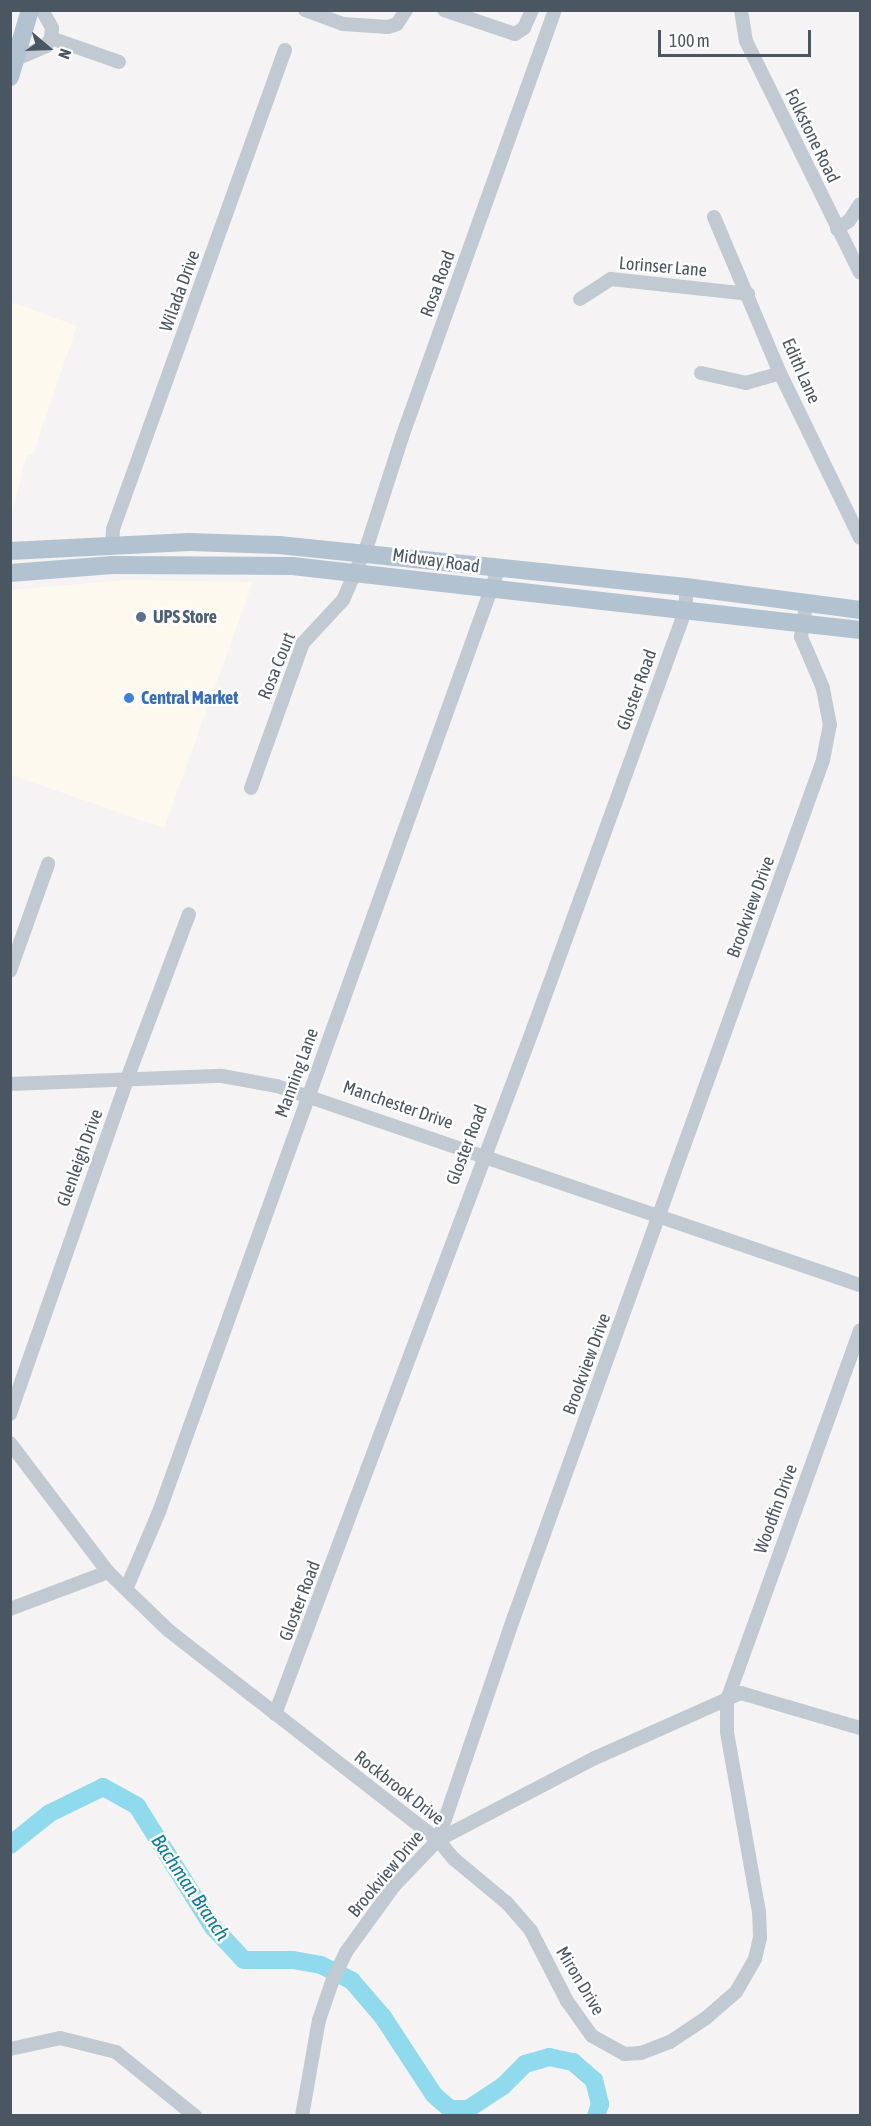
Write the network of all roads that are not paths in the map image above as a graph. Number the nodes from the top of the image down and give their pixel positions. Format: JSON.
{"nodes":[{"id":1,"x":30,"y":10,"type":"edge"},
{"id":2,"x":42,"y":10,"type":"edge"},
{"id":3,"x":305,"y":10,"type":"edge"},
{"id":4,"x":406,"y":10,"type":"edge"},
{"id":5,"x":444,"y":10,"type":"edge"},
{"id":6,"x":532,"y":10,"type":"edge"},
{"id":7,"x":555,"y":10,"type":"edge"},
{"id":8,"x":741,"y":10,"type":"edge"},
{"id":9,"x":51,"y":38,"type":"junction"},
{"id":10,"x":285,"y":50,"type":"dead end"},
{"id":11,"x":16,"y":59,"type":"junction"},
{"id":12,"x":119,"y":62,"type":"dead end"},
{"id":13,"x":10,"y":77,"type":"edge"},
{"id":14,"x":861,"y":204,"type":"edge"},
{"id":15,"x":714,"y":217,"type":"dead end"},
{"id":16,"x":837,"y":229,"type":"junction"},
{"id":17,"x":861,"y":273,"type":"edge"},
{"id":18,"x":748,"y":294,"type":"junction"},
{"id":19,"x":580,"y":299,"type":"dead end"},
{"id":20,"x":701,"y":373,"type":"dead end"},
{"id":21,"x":780,"y":373,"type":"junction"},
{"id":22,"x":861,"y":538,"type":"edge"},
{"id":23,"x":112,"y":544,"type":"junction"},
{"id":24,"x":10,"y":551,"type":"edge"},
{"id":25,"x":364,"y":552,"type":"junction"},
{"id":26,"x":113,"y":565,"type":"junction"},
{"id":27,"x":498,"y":570,"type":"junction"},
{"id":28,"x":357,"y":571,"type":"junction"},
{"id":29,"x":10,"y":573,"type":"edge"},
{"id":30,"x":686,"y":587,"type":"junction"},
{"id":31,"x":492,"y":588,"type":"junction"},
{"id":32,"x":807,"y":601,"type":"junction"},
{"id":33,"x":686,"y":609,"type":"junction"},
{"id":34,"x":861,"y":610,"type":"edge"},
{"id":35,"x":804,"y":625,"type":"junction"},
{"id":36,"x":861,"y":630,"type":"edge"},
{"id":37,"x":251,"y":788,"type":"dead end"},
{"id":38,"x":48,"y":864,"type":"dead end"},
{"id":39,"x":189,"y":914,"type":"dead end"},
{"id":40,"x":10,"y":971,"type":"edge"},
{"id":41,"x":127,"y":1079,"type":"junction"},
{"id":42,"x":10,"y":1084,"type":"edge"},
{"id":43,"x":309,"y":1094,"type":"junction"},
{"id":44,"x":483,"y":1153,"type":"junction"},
{"id":45,"x":660,"y":1215,"type":"junction"},
{"id":46,"x":861,"y":1285,"type":"edge"},
{"id":47,"x":861,"y":1330,"type":"edge"},
{"id":48,"x":10,"y":1414,"type":"edge"},
{"id":49,"x":10,"y":1443,"type":"edge"},
{"id":50,"x":108,"y":1572,"type":"junction"},
{"id":51,"x":127,"y":1587,"type":"junction"},
{"id":52,"x":10,"y":1609,"type":"edge"},
{"id":53,"x":727,"y":1700,"type":"junction"},
{"id":54,"x":275,"y":1714,"type":"junction"},
{"id":55,"x":861,"y":1728,"type":"edge"},
{"id":56,"x":438,"y":1840,"type":"junction"},
{"id":57,"x":10,"y":2049,"type":"edge"},
{"id":58,"x":195,"y":2115,"type":"edge"},
{"id":59,"x":302,"y":2115,"type":"edge"}],
"edges":[{"from":1,"to":11,"type":"main road"},
{"from":2,"to":9,"type":"street"},
{"from":3,"to":4,"type":"street"},
{"from":5,"to":6,"type":"street"},
{"from":7,"to":25,"type":"street","name":"Rosa Road"},
{"from":8,"to":16,"type":"street","name":"Folkstone Road"},
{"from":9,"to":11,"type":"street"},
{"from":9,"to":12,"type":"street"},
{"from":10,"to":23,"type":"street","name":"Wilada Drive"},
{"from":11,"to":13,"type":"main road"},
{"from":14,"to":16,"type":"street"},
{"from":15,"to":18,"type":"street","name":"Edith Lane"},
{"from":16,"to":17,"type":"street","name":"Folkstone Road"},
{"from":18,"to":19,"type":"street","name":"Lorinser Lane"},
{"from":18,"to":21,"type":"street","name":"Edith Lane"},
{"from":20,"to":21,"type":"street"},
{"from":21,"to":22,"type":"street","name":"Edith Lane"},
{"from":23,"to":24,"type":"main road","name":"Midway Road"},
{"from":23,"to":25,"type":"main road","name":"Midway Road"},
{"from":23,"to":26,"type":"main road"},
{"from":25,"to":27,"type":"main road","name":"Midway Road"},
{"from":25,"to":28,"type":"street","name":"Rosa Road"},
{"from":26,"to":28,"type":"main road","name":"Midway Road"},
{"from":26,"to":29,"type":"main road","name":"Midway Road"},
{"from":27,"to":30,"type":"main road","name":"Midway Road"},
{"from":27,"to":31,"type":"street","name":"Manning Lane"},
{"from":28,"to":31,"type":"main road","name":"Midway Road"},
{"from":28,"to":37,"type":"street","name":"Rosa Court"},
{"from":30,"to":32,"type":"main road","name":"Midway Road"},
{"from":30,"to":33,"type":"street","name":"Gloster Road"},
{"from":31,"to":33,"type":"main road","name":"Midway Road"},
{"from":31,"to":43,"type":"street","name":"Manning Lane"},
{"from":32,"to":34,"type":"main road","name":"Midway Road"},
{"from":32,"to":35,"type":"street","name":"Brookview Drive"},
{"from":33,"to":35,"type":"main road","name":"Midway Road"},
{"from":33,"to":44,"type":"street","name":"Gloster Road"},
{"from":35,"to":36,"type":"main road","name":"Midway Road"},
{"from":35,"to":45,"type":"street","name":"Brookview Drive"},
{"from":38,"to":40,"type":"street"},
{"from":39,"to":41,"type":"street","name":"Glenleigh Drive"},
{"from":41,"to":42,"type":"street","name":"Manchester Drive"},
{"from":41,"to":43,"type":"street","name":"Manchester Drive"},
{"from":41,"to":48,"type":"street","name":"Glenleigh Drive"},
{"from":43,"to":44,"type":"street","name":"Manchester Drive"},
{"from":43,"to":51,"type":"street","name":"Manning Lane"},
{"from":44,"to":45,"type":"street","name":"Manchester Drive"},
{"from":44,"to":54,"type":"street","name":"Gloster Road"},
{"from":45,"to":46,"type":"street","name":"Manchester Drive"},
{"from":45,"to":56,"type":"street","name":"Brookview Drive"},
{"from":47,"to":53,"type":"street","name":"Woodfin Drive"},
{"from":49,"to":50,"type":"street","name":"Rockbrook Drive"},
{"from":50,"to":51,"type":"street","name":"Rockbrook Drive"},
{"from":50,"to":52,"type":"street"},
{"from":51,"to":54,"type":"street","name":"Rockbrook Drive"},
{"from":53,"to":55,"type":"street","name":"Rockbrook Drive"},
{"from":53,"to":56,"type":"street","name":"Rockbrook Drive"},
{"from":53,"to":56,"type":"street","name":"Miron Drive"},
{"from":54,"to":56,"type":"street","name":"Rockbrook Drive"},
{"from":56,"to":59,"type":"street","name":"Brookview Drive"},
{"from":57,"to":58,"type":"street"}]}
